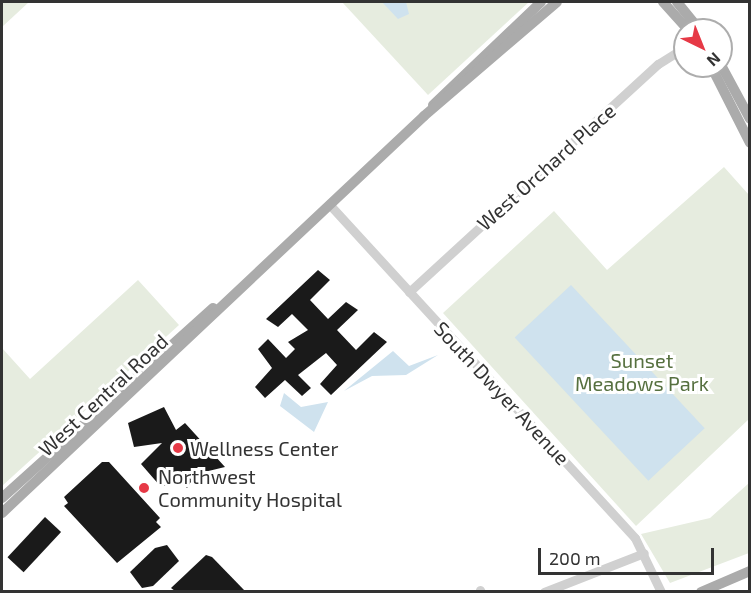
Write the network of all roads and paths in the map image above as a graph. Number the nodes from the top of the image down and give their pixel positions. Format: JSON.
{"nodes":[{"id":1,"x":541,"y":2,"type":"edge"},
{"id":2,"x":557,"y":2,"type":"edge"},
{"id":3,"x":663,"y":2,"type":"edge"},
{"id":4,"x":677,"y":2,"type":"edge"},
{"id":5,"x":677,"y":18,"type":"edge"},
{"id":6,"x":690,"y":18,"type":"edge"},
{"id":7,"x":673,"y":55,"type":"edge"},
{"id":8,"x":717,"y":78,"type":"edge"},
{"id":9,"x":728,"y":78,"type":"edge"},
{"id":10,"x":424,"y":116,"type":"junction"},
{"id":11,"x":750,"y":119,"type":"edge"},
{"id":12,"x":750,"y":143,"type":"edge"},
{"id":13,"x":329,"y":204,"type":"junction"},
{"id":14,"x":410,"y":292,"type":"junction"},
{"id":15,"x":226,"y":299,"type":"junction"},
{"id":16,"x":2,"y":498,"type":"edge"},
{"id":17,"x":2,"y":513,"type":"edge"},
{"id":18,"x":644,"y":553,"type":"junction"},
{"id":19,"x":750,"y":571,"type":"edge"},
{"id":20,"x":544,"y":591,"type":"edge"},
{"id":21,"x":661,"y":591,"type":"edge"},
{"id":22,"x":701,"y":591,"type":"edge"}],
"edges":[{"from":1,"to":10,"type":"main road","name":"West Central Road"},
{"from":2,"to":10,"type":"main road","name":"West Central Road"},
{"from":3,"to":5,"type":"main road"},
{"from":4,"to":6,"type":"main road"},
{"from":7,"to":14,"type":"street","name":"West Orchard Place"},
{"from":8,"to":12,"type":"main road"},
{"from":9,"to":11,"type":"main road"},
{"from":10,"to":13,"type":"main road","name":"West Central Road"},
{"from":13,"to":14,"type":"street","name":"South Dwyer Avenue"},
{"from":13,"to":15,"type":"main road","name":"West Central Road"},
{"from":14,"to":18,"type":"street","name":"South Dwyer Avenue"},
{"from":15,"to":16,"type":"main road","name":"West Central Road"},
{"from":15,"to":17,"type":"main road","name":"West Central Road"},
{"from":18,"to":20,"type":"street"},
{"from":18,"to":21,"type":"street","name":"South Dwyer Avenue"},
{"from":19,"to":22,"type":"main road"}]}
